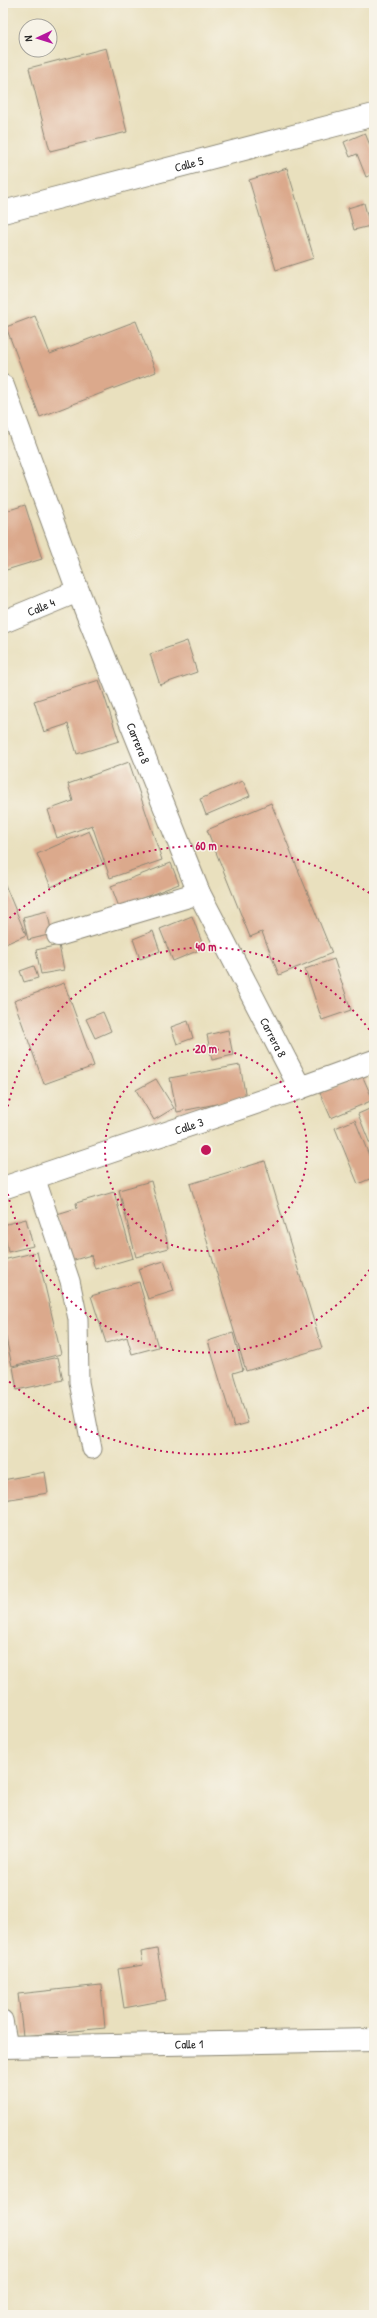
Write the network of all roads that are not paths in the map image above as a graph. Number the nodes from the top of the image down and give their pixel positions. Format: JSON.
{"nodes":[{"id":1,"x":374,"y":115,"type":"edge"},
{"id":2,"x":3,"y":212,"type":"edge"},
{"id":3,"x":3,"y":386,"type":"edge"},
{"id":4,"x":78,"y":591,"type":"junction"},
{"id":5,"x":3,"y":622,"type":"edge"},
{"id":6,"x":199,"y":893,"type":"junction"},
{"id":7,"x":58,"y":935,"type":"dead end"},
{"id":8,"x":374,"y":1061,"type":"edge"},
{"id":9,"x":300,"y":1088,"type":"junction"},
{"id":10,"x":35,"y":1177,"type":"junction"},
{"id":11,"x":3,"y":1188,"type":"edge"},
{"id":12,"x":92,"y":1449,"type":"dead end"},
{"id":13,"x":3,"y":2020,"type":"edge"},
{"id":14,"x":374,"y":2040,"type":"edge"},
{"id":15,"x":6,"y":2046,"type":"edge"}],
"edges":[{"from":1,"to":2,"type":"street","name":"Calle 5"},
{"from":3,"to":4,"type":"street","name":"Carrera 8"},
{"from":4,"to":5,"type":"street","name":"Calle 4"},
{"from":4,"to":6,"type":"street","name":"Carrera 8"},
{"from":6,"to":7,"type":"street"},
{"from":6,"to":9,"type":"street","name":"Carrera 8"},
{"from":8,"to":9,"type":"street","name":"Calle 3"},
{"from":9,"to":10,"type":"street","name":"Calle 3"},
{"from":10,"to":11,"type":"street","name":"Calle 3"},
{"from":10,"to":12,"type":"lane"},
{"from":13,"to":15,"type":"lane"},
{"from":14,"to":15,"type":"street","name":"Calle 1"}]}
